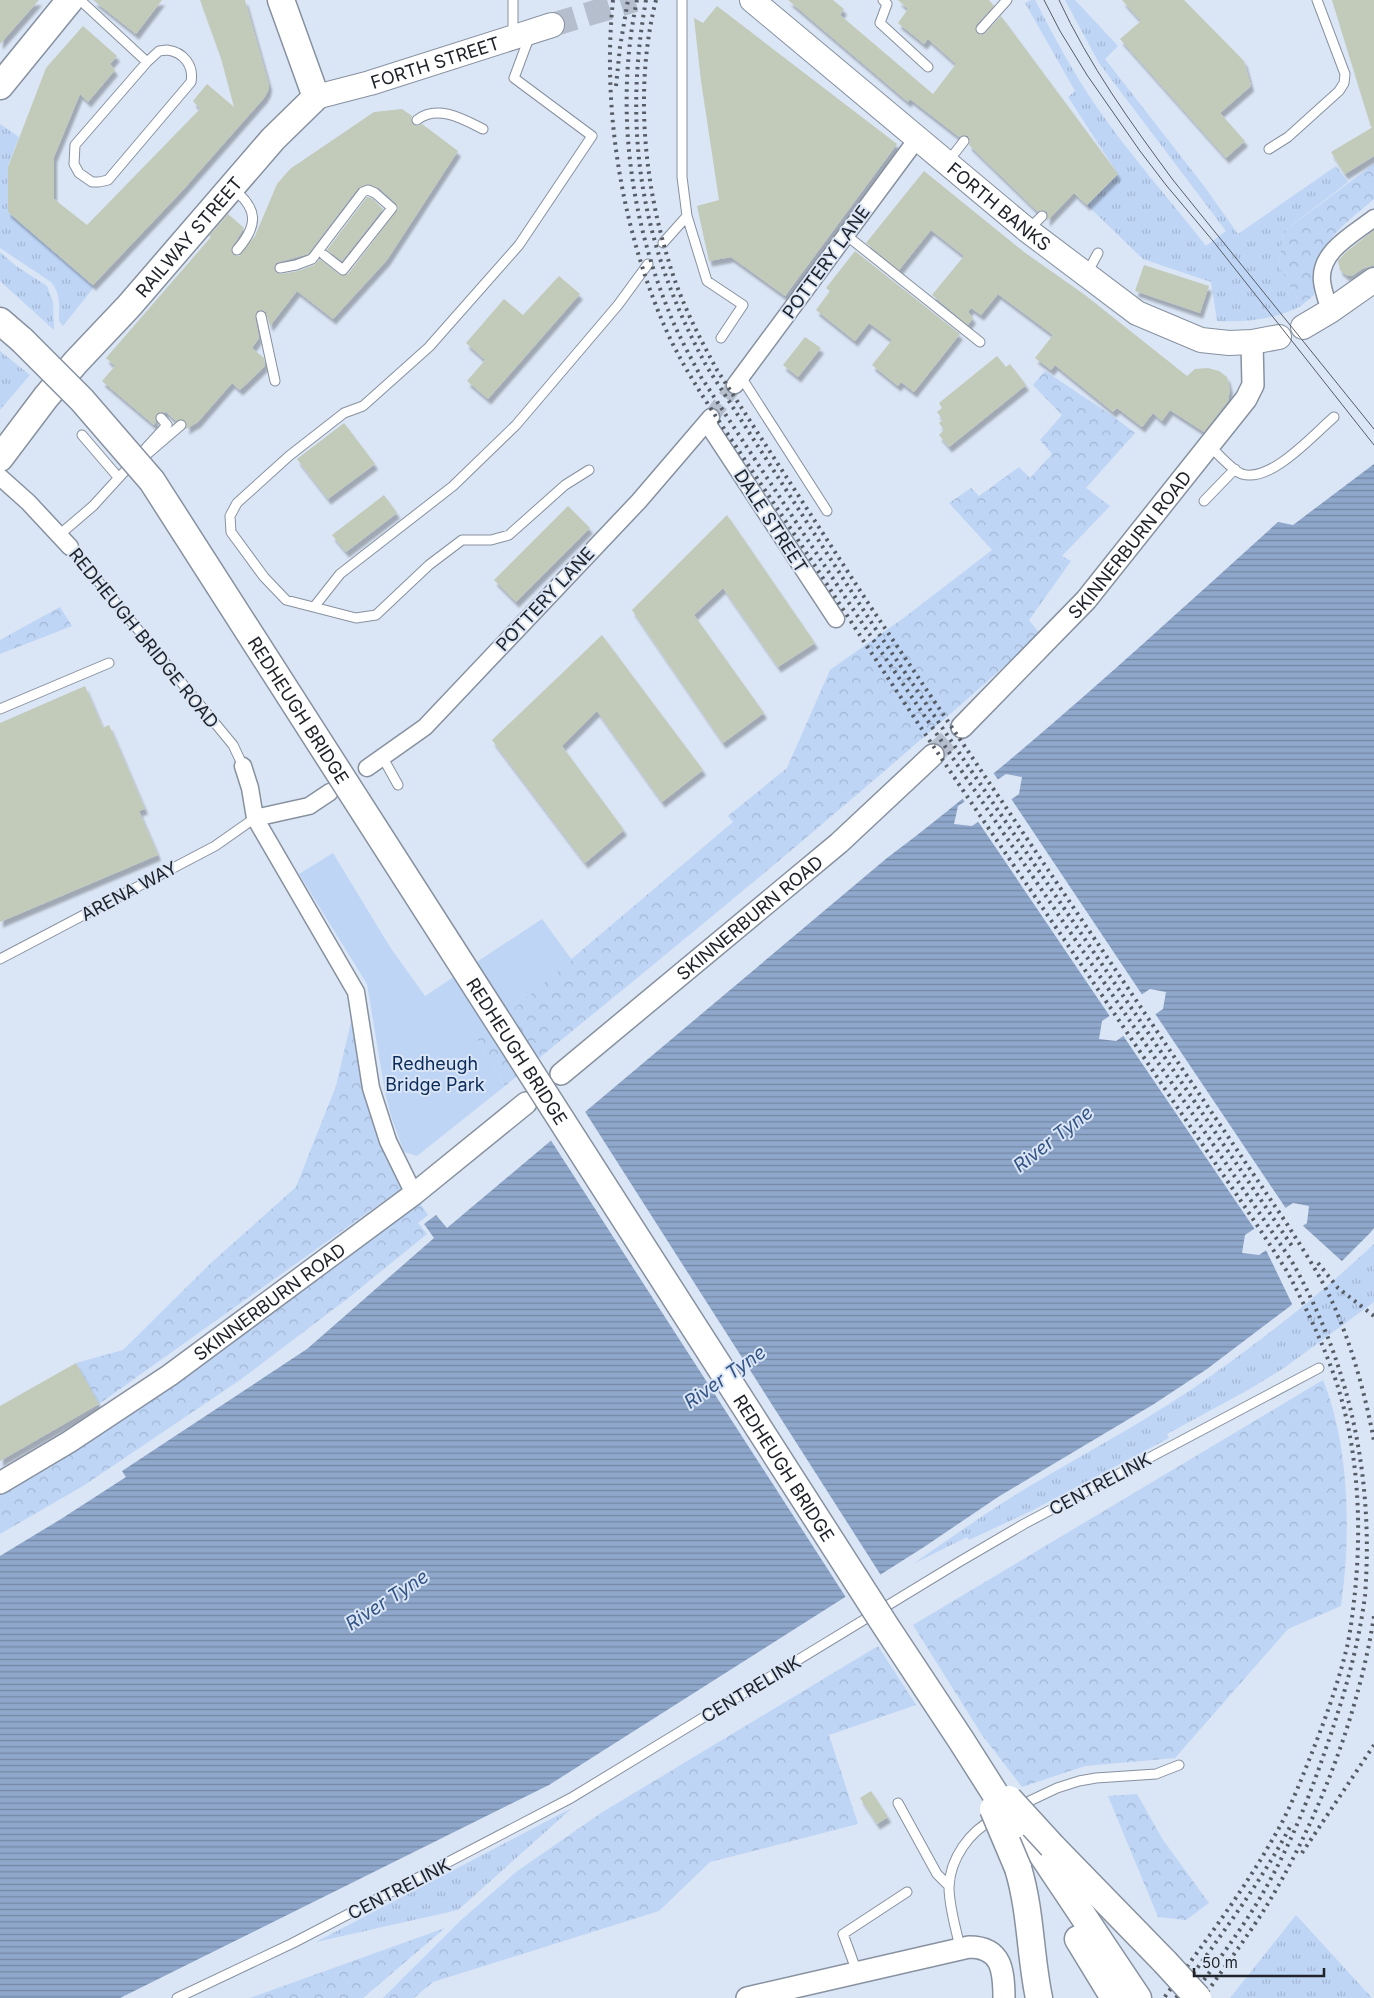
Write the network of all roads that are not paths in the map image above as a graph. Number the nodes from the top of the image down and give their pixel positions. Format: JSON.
{"nodes":[{"id":1,"x":70,"y":0,"type":"edge"},
{"id":2,"x":80,"y":0,"type":"edge"},
{"id":3,"x":281,"y":0,"type":"edge"},
{"id":4,"x":512,"y":0,"type":"edge"},
{"id":5,"x":682,"y":0,"type":"edge"},
{"id":6,"x":752,"y":0,"type":"edge"},
{"id":7,"x":883,"y":0,"type":"edge"},
{"id":8,"x":1007,"y":0,"type":"edge"},
{"id":9,"x":1317,"y":0,"type":"edge"},
{"id":10,"x":981,"y":30,"type":"dead end"},
{"id":11,"x":532,"y":31,"type":"junction"},
{"id":12,"x":147,"y":62,"type":"junction"},
{"id":13,"x":928,"y":67,"type":"dead end"},
{"id":14,"x":0,"y":86,"type":"edge"},
{"id":15,"x":316,"y":97,"type":"junction"},
{"id":16,"x":417,"y":120,"type":"dead end"},
{"id":17,"x":483,"y":129,"type":"dead end"},
{"id":18,"x":918,"y":138,"type":"junction"},
{"id":19,"x":964,"y":140,"type":"dead end"},
{"id":20,"x":1269,"y":149,"type":"dead end"},
{"id":21,"x":947,"y":163,"type":"junction"},
{"id":22,"x":231,"y":187,"type":"junction"},
{"id":23,"x":686,"y":216,"type":"junction"},
{"id":24,"x":1374,"y":218,"type":"edge"},
{"id":25,"x":846,"y":235,"type":"junction"},
{"id":26,"x":663,"y":243,"type":"dead end"},
{"id":27,"x":237,"y":250,"type":"dead end"},
{"id":28,"x":1098,"y":252,"type":"dead end"},
{"id":29,"x":324,"y":255,"type":"dead end"},
{"id":30,"x":648,"y":264,"type":"dead end"},
{"id":31,"x":280,"y":268,"type":"dead end"},
{"id":32,"x":1086,"y":276,"type":"junction"},
{"id":33,"x":1374,"y":280,"type":"edge"},
{"id":34,"x":1330,"y":311,"type":"junction"},
{"id":35,"x":260,"y":316,"type":"dead end"},
{"id":36,"x":0,"y":320,"type":"edge"},
{"id":37,"x":1303,"y":327,"type":"dead end"},
{"id":38,"x":1279,"y":337,"type":"dead end"},
{"id":39,"x":721,"y":338,"type":"dead end"},
{"id":40,"x":980,"y":342,"type":"dead end"},
{"id":41,"x":1252,"y":342,"type":"junction"},
{"id":42,"x":275,"y":381,"type":"dead end"},
{"id":43,"x":738,"y":381,"type":"joint"},
{"id":44,"x":1334,"y":417,"type":"dead end"},
{"id":45,"x":161,"y":418,"type":"dead end"},
{"id":46,"x":709,"y":420,"type":"joint"},
{"id":47,"x":181,"y":425,"type":"dead end"},
{"id":48,"x":82,"y":435,"type":"dead end"},
{"id":49,"x":1210,"y":446,"type":"junction"},
{"id":50,"x":0,"y":458,"type":"edge"},
{"id":51,"x":1235,"y":469,"type":"junction"},
{"id":52,"x":588,"y":470,"type":"dead end"},
{"id":53,"x":118,"y":477,"type":"junction"},
{"id":54,"x":0,"y":478,"type":"edge"},
{"id":55,"x":1204,"y":501,"type":"dead end"},
{"id":56,"x":827,"y":511,"type":"dead end"},
{"id":57,"x":64,"y":541,"type":"junction"},
{"id":58,"x":314,"y":607,"type":"junction"},
{"id":59,"x":836,"y":619,"type":"dead end"},
{"id":60,"x":109,"y":663,"type":"dead end"},
{"id":61,"x":0,"y":709,"type":"edge"},
{"id":62,"x":962,"y":727,"type":"tunnel mouth"},
{"id":63,"x":933,"y":755,"type":"tunnel mouth"},
{"id":64,"x":383,"y":758,"type":"junction"},
{"id":65,"x":243,"y":766,"type":"joint"},
{"id":66,"x":367,"y":768,"type":"dead end"},
{"id":67,"x":398,"y":785,"type":"dead end"},
{"id":68,"x":330,"y":792,"type":"dead end"},
{"id":69,"x":254,"y":818,"type":"junction"},
{"id":70,"x":0,"y":959,"type":"edge"},
{"id":71,"x":561,"y":1074,"type":"dead end"},
{"id":72,"x":526,"y":1103,"type":"dead end"},
{"id":73,"x":414,"y":1194,"type":"junction"},
{"id":74,"x":1319,"y":1368,"type":"dead end"},
{"id":75,"x":0,"y":1483,"type":"edge"},
{"id":76,"x":1179,"y":1765,"type":"dead end"},
{"id":77,"x":988,"y":1781,"type":"junction"},
{"id":78,"x":898,"y":1804,"type":"dead end"},
{"id":79,"x":1035,"y":1857,"type":"junction"},
{"id":80,"x":950,"y":1886,"type":"junction"},
{"id":81,"x":907,"y":1892,"type":"dead end"},
{"id":82,"x":960,"y":1948,"type":"junction"},
{"id":83,"x":857,"y":1972,"type":"junction"},
{"id":84,"x":177,"y":1998,"type":"edge"},
{"id":85,"x":747,"y":1998,"type":"edge"},
{"id":86,"x":1004,"y":1998,"type":"edge"},
{"id":87,"x":1039,"y":1998,"type":"edge"},
{"id":88,"x":1114,"y":1998,"type":"edge"},
{"id":89,"x":1138,"y":1998,"type":"edge"},
{"id":90,"x":1198,"y":1998,"type":"edge"}],
"edges":[{"from":1,"to":14,"type":"main road"},
{"from":2,"to":12,"type":"lane"},
{"from":3,"to":15,"type":"main road"},
{"from":4,"to":11,"type":"lane"},
{"from":5,"to":23,"type":"lane"},
{"from":6,"to":18,"type":"main road","name":"FORTH BANKS"},
{"from":7,"to":13,"type":"lane"},
{"from":8,"to":10,"type":"lane"},
{"from":9,"to":20,"type":"lane"},
{"from":11,"to":15,"type":"main road","name":"FORTH STREET"},
{"from":11,"to":58,"type":"lane"},
{"from":12,"to":12,"type":"lane"},
{"from":15,"to":22,"type":"main road","name":"RAILWAY STREET"},
{"from":16,"to":17,"type":"lane"},
{"from":18,"to":21,"type":"main road","name":"FORTH BANKS"},
{"from":18,"to":25,"type":"street","name":"POTTERY LANE"},
{"from":19,"to":21,"type":"lane"},
{"from":21,"to":32,"type":"main road","name":"FORTH BANKS"},
{"from":22,"to":27,"type":"lane"},
{"from":22,"to":50,"type":"main road","name":"RAILWAY STREET"},
{"from":23,"to":26,"type":"lane"},
{"from":23,"to":39,"type":"lane"},
{"from":24,"to":34,"type":"street"},
{"from":25,"to":40,"type":"lane"},
{"from":25,"to":43,"type":"street","name":"POTTERY LANE"},
{"from":28,"to":32,"type":"lane"},
{"from":29,"to":31,"type":"lane"},
{"from":30,"to":58,"type":"lane"},
{"from":32,"to":41,"type":"main road","name":"FORTH BANKS"},
{"from":33,"to":34,"type":"main road"},
{"from":34,"to":37,"type":"main road"},
{"from":35,"to":42,"type":"lane"},
{"from":36,"to":77,"type":"main road","name":"REDHEUGH BRIDGE","bridge":true},
{"from":38,"to":41,"type":"main road","name":"FORTH BANKS"},
{"from":41,"to":49,"type":"street","name":"SKINNERBURN ROAD"},
{"from":43,"to":56,"type":"lane"},
{"from":44,"to":51,"type":"lane"},
{"from":45,"to":53,"type":"lane"},
{"from":46,"to":59,"type":"street","name":"DALE STREET"},
{"from":46,"to":64,"type":"street","name":"POTTERY LANE"},
{"from":47,"to":53,"type":"lane"},
{"from":48,"to":53,"type":"lane"},
{"from":49,"to":51,"type":"lane"},
{"from":49,"to":62,"type":"street","name":"SKINNERBURN ROAD"},
{"from":51,"to":55,"type":"lane"},
{"from":52,"to":58,"type":"lane"},
{"from":53,"to":57,"type":"lane"},
{"from":54,"to":57,"type":"street","name":"REDHEUGH BRIDGE ROAD"},
{"from":57,"to":65,"type":"lane","name":"REDHEUGH BRIDGE ROAD"},
{"from":60,"to":61,"type":"lane"},
{"from":63,"to":71,"type":"street","name":"SKINNERBURN ROAD"},
{"from":64,"to":66,"type":"street","name":"POTTERY LANE"},
{"from":64,"to":67,"type":"lane"},
{"from":65,"to":69,"type":"street","name":"REDHEUGH BRIDGE ROAD"},
{"from":68,"to":69,"type":"street"},
{"from":69,"to":70,"type":"lane","name":"ARENA WAY"},
{"from":69,"to":73,"type":"street"},
{"from":72,"to":73,"type":"street","name":"SKINNERBURN ROAD"},
{"from":73,"to":75,"type":"street","name":"SKINNERBURN ROAD"},
{"from":74,"to":84,"type":"lane","name":"CENTRELINK"},
{"from":76,"to":80,"type":"lane"},
{"from":77,"to":79,"type":"main road","bridge":true},
{"from":77,"to":79,"type":"main road","bridge":true},
{"from":77,"to":79,"type":"main road","bridge":true},
{"from":78,"to":80,"type":"lane"},
{"from":79,"to":87,"type":"main road"},
{"from":79,"to":88,"type":"main road"},
{"from":79,"to":89,"type":"main road"},
{"from":79,"to":90,"type":"main road","bridge":true},
{"from":80,"to":82,"type":"lane"},
{"from":81,"to":83,"type":"lane"},
{"from":82,"to":83,"type":"street"},
{"from":82,"to":86,"type":"street"},
{"from":83,"to":85,"type":"street"}]}
